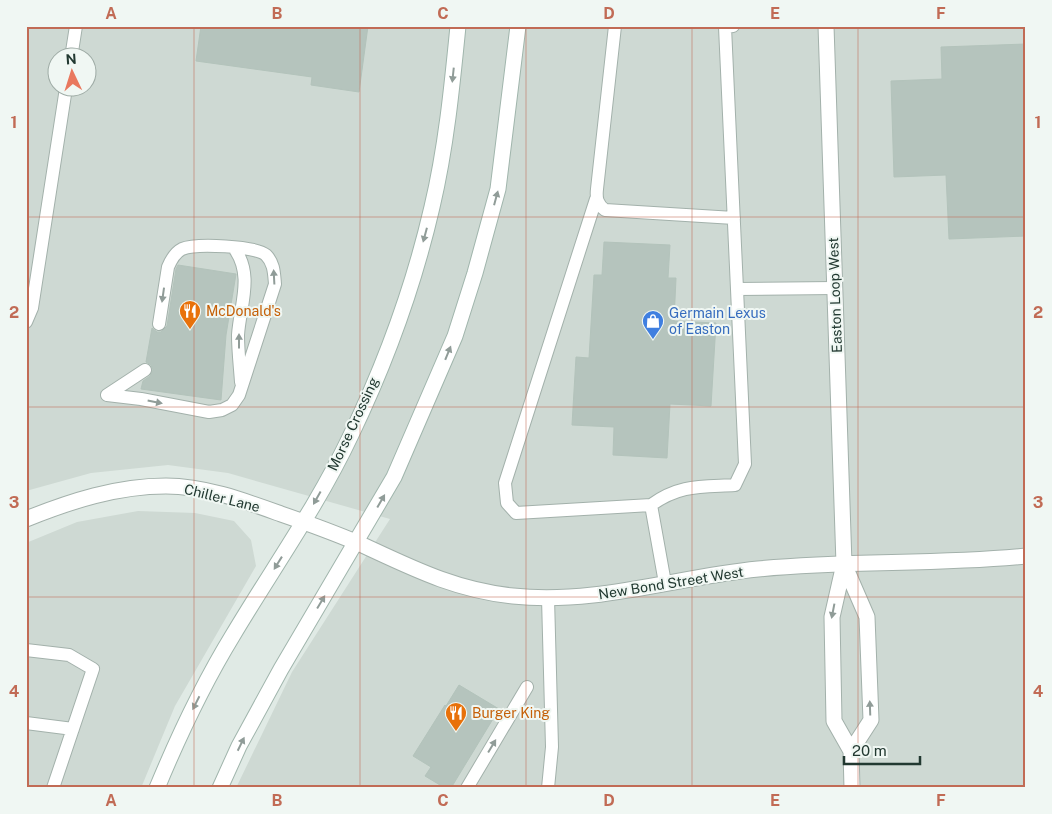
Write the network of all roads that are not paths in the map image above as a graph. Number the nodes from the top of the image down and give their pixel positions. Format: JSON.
{"nodes":[{"id":1,"x":76,"y":26,"type":"edge"},
{"id":2,"x":458,"y":26,"type":"edge"},
{"id":3,"x":518,"y":26,"type":"edge"},
{"id":4,"x":615,"y":26,"type":"edge"},
{"id":5,"x":715,"y":26,"type":"edge"},
{"id":6,"x":725,"y":26,"type":"edge"},
{"id":7,"x":732,"y":26,"type":"edge"},
{"id":8,"x":826,"y":26,"type":"edge"},
{"id":9,"x":73,"y":48,"type":"edge"},
{"id":10,"x":64,"y":98,"type":"edge"},
{"id":11,"x":596,"y":199,"type":"junction"},
{"id":12,"x":734,"y":218,"type":"junction"},
{"id":13,"x":234,"y":248,"type":"junction"},
{"id":14,"x":835,"y":288,"type":"junction"},
{"id":15,"x":737,"y":289,"type":"junction"},
{"id":16,"x":26,"y":322,"type":"edge"},
{"id":17,"x":159,"y":324,"type":"dead end"},
{"id":18,"x":145,"y":370,"type":"dead end"},
{"id":19,"x":241,"y":390,"type":"junction"},
{"id":20,"x":652,"y":505,"type":"junction"},
{"id":21,"x":26,"y":519,"type":"edge"},
{"id":22,"x":304,"y":522,"type":"junction"},
{"id":23,"x":328,"y":531,"type":"joint"},
{"id":24,"x":356,"y":543,"type":"junction"},
{"id":25,"x":1026,"y":556,"type":"edge"},
{"id":26,"x":844,"y":564,"type":"junction"},
{"id":27,"x":665,"y":583,"type":"junction"},
{"id":28,"x":548,"y":598,"type":"junction"},
{"id":29,"x":26,"y":650,"type":"edge"},
{"id":30,"x":527,"y":686,"type":"dead end"},
{"id":31,"x":26,"y":723,"type":"edge"},
{"id":32,"x":72,"y":729,"type":"junction"},
{"id":33,"x":851,"y":751,"type":"junction"},
{"id":34,"x":53,"y":788,"type":"edge"},
{"id":35,"x":157,"y":788,"type":"edge"},
{"id":36,"x":220,"y":788,"type":"edge"},
{"id":37,"x":467,"y":788,"type":"edge"},
{"id":38,"x":548,"y":788,"type":"edge"},
{"id":39,"x":852,"y":788,"type":"edge"}],
"edges":[{"from":1,"to":9,"type":"lane"},
{"from":2,"to":22,"type":"street","name":"Morse Crossing","one_way":true},
{"from":24,"to":3,"type":"street","one_way":true},
{"from":4,"to":11,"type":"lane"},
{"from":5,"to":6,"type":"lane"},
{"from":6,"to":7,"type":"lane"},
{"from":6,"to":12,"type":"lane"},
{"from":8,"to":14,"type":"street","name":"Easton Loop West"},
{"from":10,"to":16,"type":"lane"},
{"from":11,"to":12,"type":"lane"},
{"from":11,"to":20,"type":"lane"},
{"from":12,"to":15,"type":"lane"},
{"from":13,"to":17,"type":"lane","one_way":true},
{"from":19,"to":13,"type":"lane","one_way":true},
{"from":19,"to":13,"type":"lane","one_way":true},
{"from":14,"to":15,"type":"lane"},
{"from":14,"to":26,"type":"street","name":"Easton Loop West"},
{"from":15,"to":20,"type":"lane"},
{"from":18,"to":19,"type":"lane","one_way":true},
{"from":20,"to":27,"type":"lane"},
{"from":21,"to":22,"type":"street","name":"Chiller Lane"},
{"from":22,"to":23,"type":"street","name":"Chiller Lane"},
{"from":22,"to":35,"type":"street","name":"Morse Crossing","one_way":true},
{"from":23,"to":24,"type":"street","name":"New Bond Street West"},
{"from":24,"to":28,"type":"street","name":"New Bond Street West"},
{"from":36,"to":24,"type":"street","one_way":true},
{"from":25,"to":26,"type":"street","name":"New Bond Street West"},
{"from":26,"to":27,"type":"street","name":"New Bond Street West"},
{"from":26,"to":33,"type":"street","name":"Easton Loop West","one_way":true},
{"from":33,"to":26,"type":"street","name":"Easton Loop West","one_way":true},
{"from":27,"to":28,"type":"street","name":"New Bond Street West"},
{"from":28,"to":38,"type":"lane"},
{"from":29,"to":32,"type":"lane"},
{"from":37,"to":30,"type":"lane","one_way":true},
{"from":31,"to":32,"type":"lane"},
{"from":32,"to":34,"type":"lane"},
{"from":33,"to":39,"type":"street","name":"Easton Loop West"}]}
